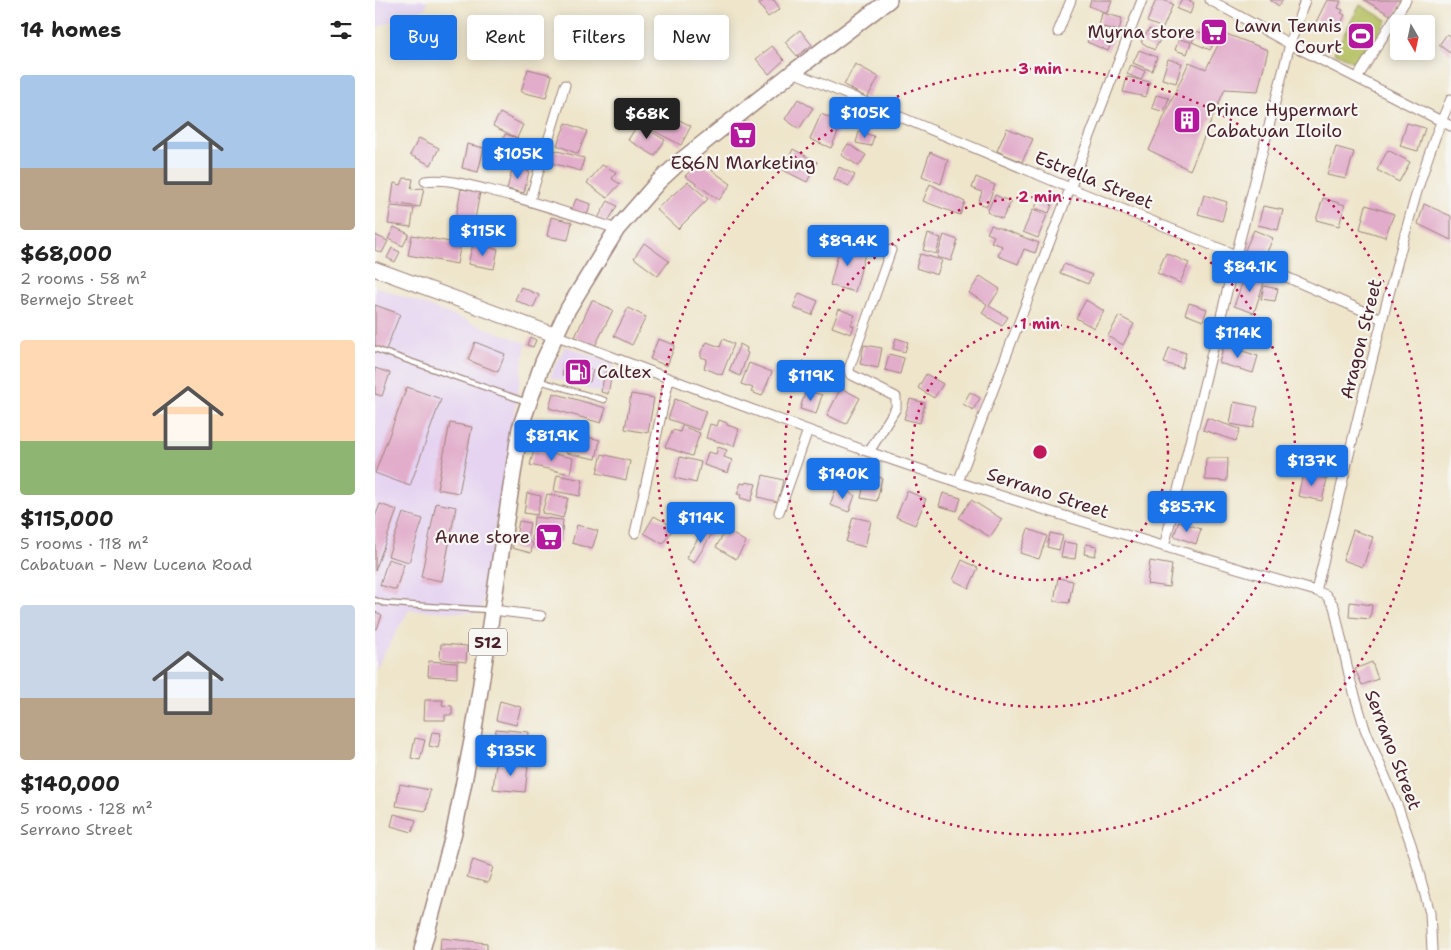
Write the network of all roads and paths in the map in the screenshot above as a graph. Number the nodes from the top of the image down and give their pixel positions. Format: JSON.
{"nodes":[{"id":1,"x":889,"y":0,"type":"edge"},
{"id":2,"x":1071,"y":0,"type":"edge"},
{"id":3,"x":1142,"y":0,"type":"edge"},
{"id":4,"x":1210,"y":0,"type":"edge"},
{"id":5,"x":1305,"y":0,"type":"edge"},
{"id":6,"x":1405,"y":0,"type":"edge"},
{"id":7,"x":1058,"y":32,"type":"dead end"},
{"id":8,"x":1291,"y":44,"type":"junction"},
{"id":9,"x":793,"y":72,"type":"junction"},
{"id":10,"x":1357,"y":78,"type":"junction"},
{"id":11,"x":565,"y":85,"type":"dead end"},
{"id":12,"x":1451,"y":99,"type":"edge"},
{"id":13,"x":1441,"y":120,"type":"junction"},
{"id":14,"x":1451,"y":126,"type":"edge"},
{"id":15,"x":425,"y":181,"type":"dead end"},
{"id":16,"x":1070,"y":188,"type":"junction"},
{"id":17,"x":530,"y":200,"type":"junction"},
{"id":18,"x":617,"y":229,"type":"junction"},
{"id":19,"x":891,"y":250,"type":"dead end"},
{"id":20,"x":1236,"y":255,"type":"junction"},
{"id":21,"x":375,"y":269,"type":"edge"},
{"id":22,"x":1383,"y":319,"type":"junction"},
{"id":23,"x":555,"y":335,"type":"junction"},
{"id":24,"x":375,"y":350,"type":"edge"},
{"id":25,"x":669,"y":379,"type":"junction"},
{"id":26,"x":536,"y":380,"type":"junction"},
{"id":27,"x":604,"y":400,"type":"dead end"},
{"id":28,"x":528,"y":403,"type":"junction"},
{"id":29,"x":808,"y":430,"type":"junction"},
{"id":30,"x":869,"y":452,"type":"junction"},
{"id":31,"x":958,"y":482,"type":"junction"},
{"id":32,"x":779,"y":512,"type":"dead end"},
{"id":33,"x":635,"y":533,"type":"dead end"},
{"id":34,"x":1164,"y":547,"type":"junction"},
{"id":35,"x":1316,"y":591,"type":"junction"},
{"id":36,"x":375,"y":600,"type":"edge"},
{"id":37,"x":493,"y":610,"type":"junction"},
{"id":38,"x":541,"y":616,"type":"dead end"},
{"id":39,"x":422,"y":950,"type":"edge"},
{"id":40,"x":1432,"y":950,"type":"edge"}],
"edges":[{"from":1,"to":9,"type":"main road","number":"512"},
{"from":2,"to":7,"type":"street"},
{"from":3,"to":16,"type":"street"},
{"from":4,"to":8,"type":"street"},
{"from":5,"to":8,"type":"street"},
{"from":6,"to":10,"type":"street"},
{"from":8,"to":10,"type":"street"},
{"from":8,"to":20,"type":"street"},
{"from":9,"to":16,"type":"street","name":"Estrella Street"},
{"from":9,"to":18,"type":"main road","number":"512"},
{"from":10,"to":13,"type":"street"},
{"from":11,"to":17,"type":"street"},
{"from":12,"to":13,"type":"street","name":"Aragon Street"},
{"from":13,"to":14,"type":"street"},
{"from":13,"to":22,"type":"street","name":"Aragon Street"},
{"from":15,"to":17,"type":"street"},
{"from":16,"to":20,"type":"street","name":"Estrella Street"},
{"from":16,"to":31,"type":"street"},
{"from":17,"to":18,"type":"street"},
{"from":18,"to":23,"type":"main road","number":"512"},
{"from":19,"to":30,"type":"street"},
{"from":20,"to":22,"type":"street","name":"Estrella Street"},
{"from":20,"to":34,"type":"street"},
{"from":21,"to":23,"type":"main road"},
{"from":22,"to":35,"type":"street","name":"Aragon Street"},
{"from":23,"to":25,"type":"street","name":"Serrano Street"},
{"from":23,"to":26,"type":"main road","number":"512"},
{"from":24,"to":28,"type":"lane"},
{"from":25,"to":29,"type":"street","name":"Serrano Street"},
{"from":25,"to":33,"type":"street"},
{"from":26,"to":27,"type":"lane"},
{"from":26,"to":28,"type":"main road","number":"512"},
{"from":28,"to":37,"type":"main road","number":"512"},
{"from":29,"to":30,"type":"street","name":"Serrano Street"},
{"from":29,"to":32,"type":"street"},
{"from":30,"to":31,"type":"street","name":"Serrano Street"},
{"from":31,"to":34,"type":"street","name":"Serrano Street"},
{"from":34,"to":35,"type":"street","name":"Serrano Street"},
{"from":35,"to":40,"type":"street","name":"Serrano Street"},
{"from":36,"to":37,"type":"lane"},
{"from":37,"to":38,"type":"street"},
{"from":37,"to":39,"type":"main road","number":"512"}]}
